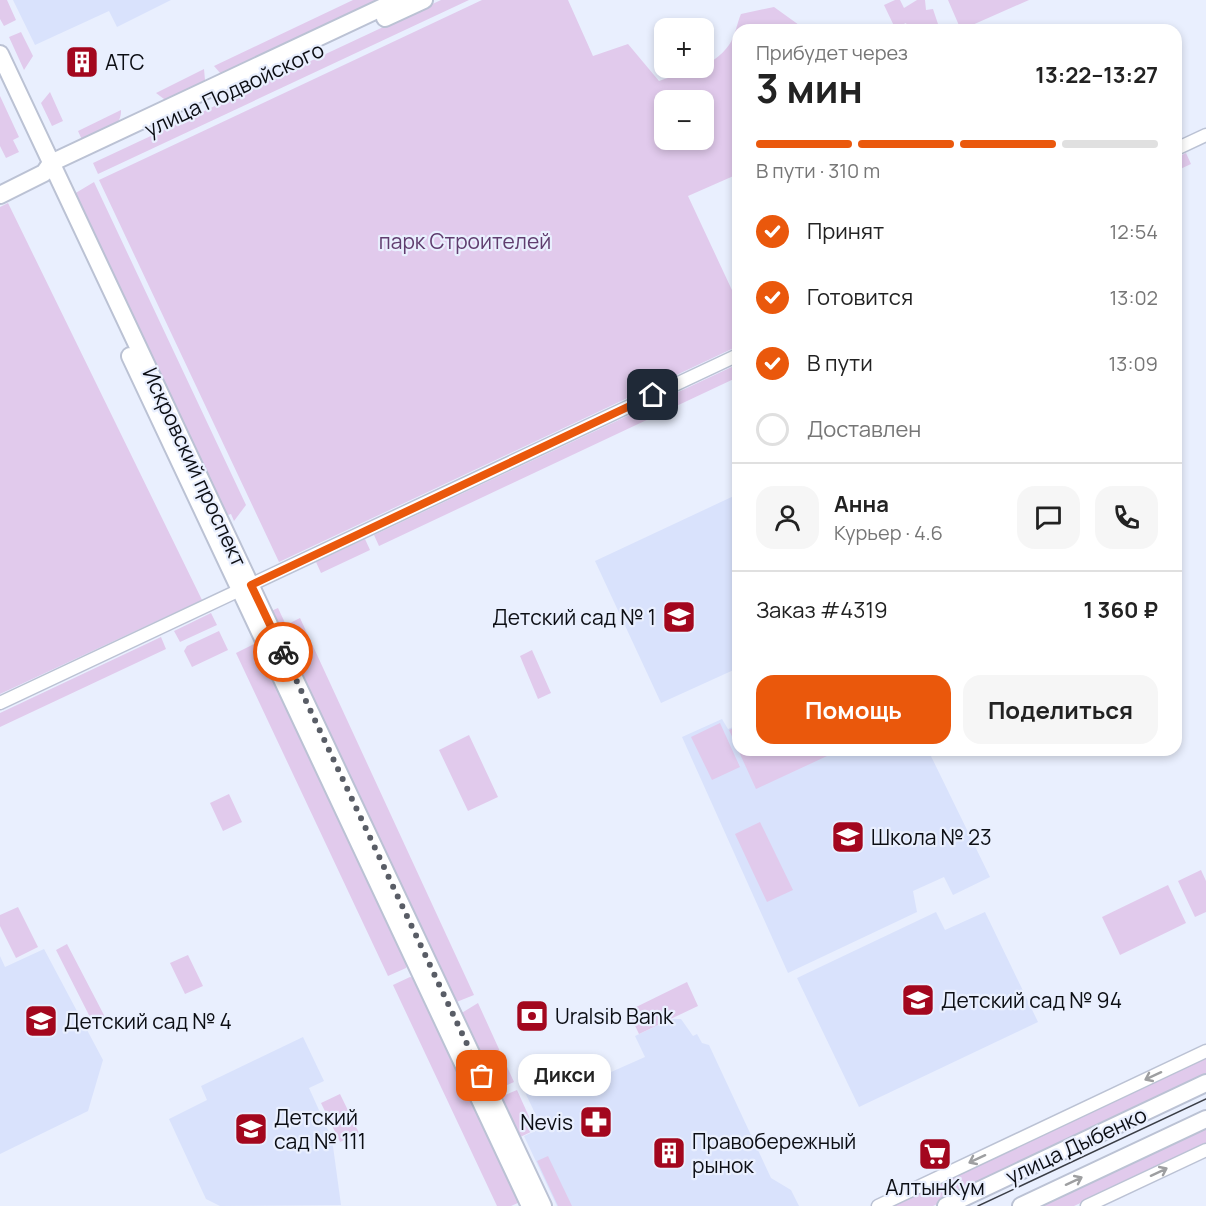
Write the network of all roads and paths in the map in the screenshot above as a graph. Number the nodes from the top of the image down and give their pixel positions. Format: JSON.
{"nodes":[{"id":1,"x":398,"y":0,"type":"edge"},
{"id":2,"x":424,"y":0,"type":"edge"},
{"id":3,"x":0,"y":54,"type":"edge"},
{"id":4,"x":0,"y":81,"type":"edge"},
{"id":5,"x":1206,"y":135,"type":"edge"},
{"id":6,"x":1182,"y":146,"type":"edge"},
{"id":7,"x":50,"y":169,"type":"junction"},
{"id":8,"x":0,"y":195,"type":"edge"},
{"id":9,"x":732,"y":358,"type":"edge"},
{"id":10,"x":245,"y":588,"type":"junction"},
{"id":11,"x":0,"y":703,"type":"edge"},
{"id":12,"x":1206,"y":1051,"type":"edge"},
{"id":13,"x":1206,"y":1083,"type":"edge"},
{"id":14,"x":1206,"y":1119,"type":"edge"},
{"id":15,"x":1206,"y":1150,"type":"edge"},
{"id":16,"x":530,"y":1206,"type":"edge"},
{"id":17,"x":543,"y":1206,"type":"edge"},
{"id":18,"x":878,"y":1206,"type":"edge"},
{"id":19,"x":946,"y":1206,"type":"edge"},
{"id":20,"x":1021,"y":1206,"type":"edge"},
{"id":21,"x":1087,"y":1206,"type":"edge"}],
"edges":[{"from":1,"to":7,"type":"street","name":"улица Подвойского"},
{"from":2,"to":7,"type":"street","name":"улица Подвойского"},
{"from":3,"to":7,"type":"street","name":"Искровский проспект"},
{"from":4,"to":7,"type":"street","name":"Искровский проспект"},
{"from":5,"to":6,"type":"street"},
{"from":7,"to":8,"type":"street","name":"улица Подвойского"},
{"from":7,"to":10,"type":"street","name":"Искровский проспект"},
{"from":9,"to":10,"type":"street"},
{"from":10,"to":11,"type":"street"},
{"from":10,"to":16,"type":"street","name":"Искровский проспект"},
{"from":10,"to":17,"type":"street","name":"Искровский проспект"},
{"from":12,"to":18,"type":"street","one_way":true},
{"from":13,"to":19,"type":"street","name":"улица Дыбенко"},
{"from":20,"to":14,"type":"street","name":"улица Дыбенко","one_way":true},
{"from":21,"to":15,"type":"street","one_way":true}]}
